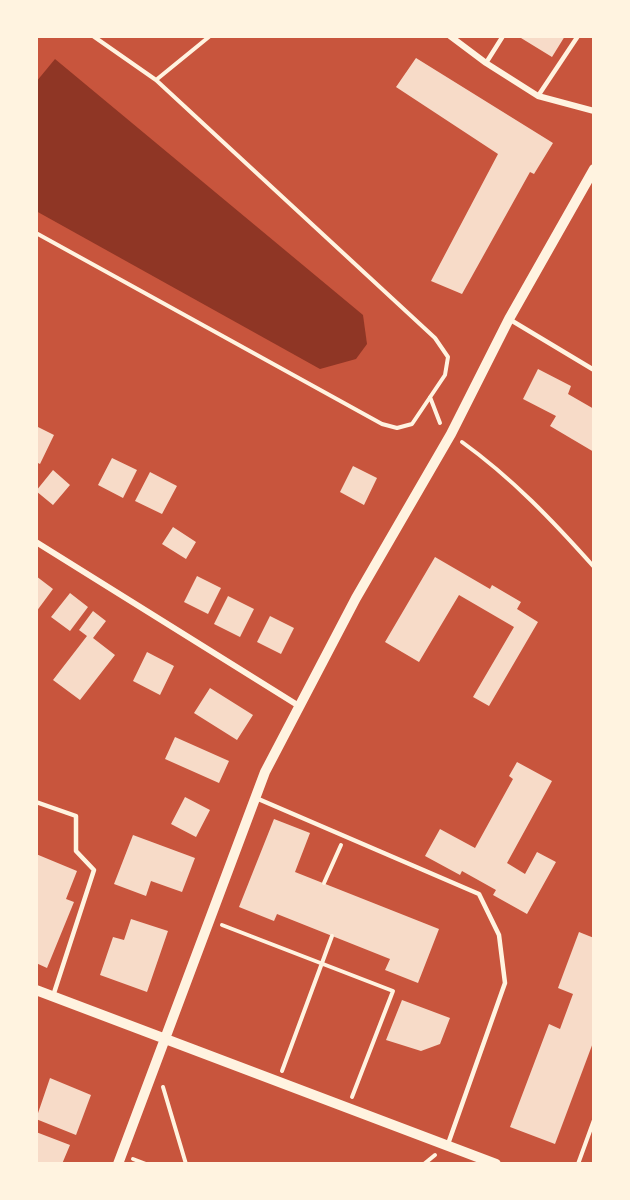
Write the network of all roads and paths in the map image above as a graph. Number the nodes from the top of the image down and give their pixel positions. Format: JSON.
{"nodes":[{"id":1,"x":93,"y":36,"type":"edge"},
{"id":2,"x":210,"y":36,"type":"edge"},
{"id":3,"x":450,"y":36,"type":"edge"},
{"id":4,"x":503,"y":36,"type":"edge"},
{"id":5,"x":578,"y":36,"type":"edge"},
{"id":6,"x":486,"y":63,"type":"junction"},
{"id":7,"x":156,"y":80,"type":"junction"},
{"id":8,"x":538,"y":96,"type":"junction"},
{"id":9,"x":594,"y":111,"type":"edge"},
{"id":10,"x":594,"y":169,"type":"edge"},
{"id":11,"x":36,"y":233,"type":"edge"},
{"id":12,"x":509,"y":319,"type":"junction"},
{"id":13,"x":594,"y":370,"type":"edge"},
{"id":14,"x":430,"y":397,"type":"junction"},
{"id":15,"x":451,"y":434,"type":"junction"},
{"id":16,"x":36,"y":542,"type":"edge"},
{"id":17,"x":594,"y":567,"type":"edge"},
{"id":18,"x":299,"y":706,"type":"junction"},
{"id":19,"x":254,"y":797,"type":"junction"},
{"id":20,"x":36,"y":802,"type":"edge"},
{"id":21,"x":344,"y":836,"type":"junction"},
{"id":22,"x":324,"y":883,"type":"dead end"},
{"id":23,"x":210,"y":921,"type":"junction"},
{"id":24,"x":332,"y":936,"type":"dead end"},
{"id":25,"x":322,"y":963,"type":"junction"},
{"id":26,"x":36,"y":990,"type":"edge"},
{"id":27,"x":53,"y":996,"type":"junction"},
{"id":28,"x":164,"y":1039,"type":"junction"},
{"id":29,"x":155,"y":1063,"type":"junction"},
{"id":30,"x":278,"y":1083,"type":"junction"},
{"id":31,"x":348,"y":1108,"type":"junction"},
{"id":32,"x":594,"y":1120,"type":"edge"},
{"id":33,"x":448,"y":1145,"type":"junction"},
{"id":34,"x":118,"y":1164,"type":"edge"},
{"id":35,"x":186,"y":1164,"type":"edge"},
{"id":36,"x":496,"y":1164,"type":"edge"},
{"id":37,"x":578,"y":1164,"type":"edge"}],
"edges":[{"from":1,"to":7,"type":"path"},
{"from":2,"to":7,"type":"path"},
{"from":3,"to":6,"type":"street"},
{"from":4,"to":6,"type":"lane"},
{"from":5,"to":8,"type":"lane"},
{"from":6,"to":8,"type":"street"},
{"from":7,"to":14,"type":"path"},
{"from":8,"to":9,"type":"street"},
{"from":10,"to":12,"type":"street"},
{"from":11,"to":14,"type":"path"},
{"from":12,"to":13,"type":"lane"},
{"from":12,"to":15,"type":"street"},
{"from":14,"to":15,"type":"path"},
{"from":15,"to":17,"type":"path"},
{"from":15,"to":18,"type":"street"},
{"from":16,"to":18,"type":"street"},
{"from":18,"to":19,"type":"street"},
{"from":19,"to":21,"type":"lane"},
{"from":19,"to":23,"type":"street"},
{"from":20,"to":27,"type":"lane"},
{"from":21,"to":22,"type":"path"},
{"from":21,"to":33,"type":"lane"},
{"from":23,"to":25,"type":"path"},
{"from":23,"to":28,"type":"street"},
{"from":24,"to":25,"type":"path"},
{"from":25,"to":30,"type":"path"},
{"from":25,"to":31,"type":"path"},
{"from":26,"to":27,"type":"street"},
{"from":27,"to":28,"type":"street"},
{"from":28,"to":29,"type":"street"},
{"from":28,"to":30,"type":"street"},
{"from":29,"to":34,"type":"street"},
{"from":29,"to":35,"type":"path"},
{"from":30,"to":31,"type":"street"},
{"from":31,"to":33,"type":"street"},
{"from":32,"to":37,"type":"path"},
{"from":33,"to":36,"type":"street"}]}
